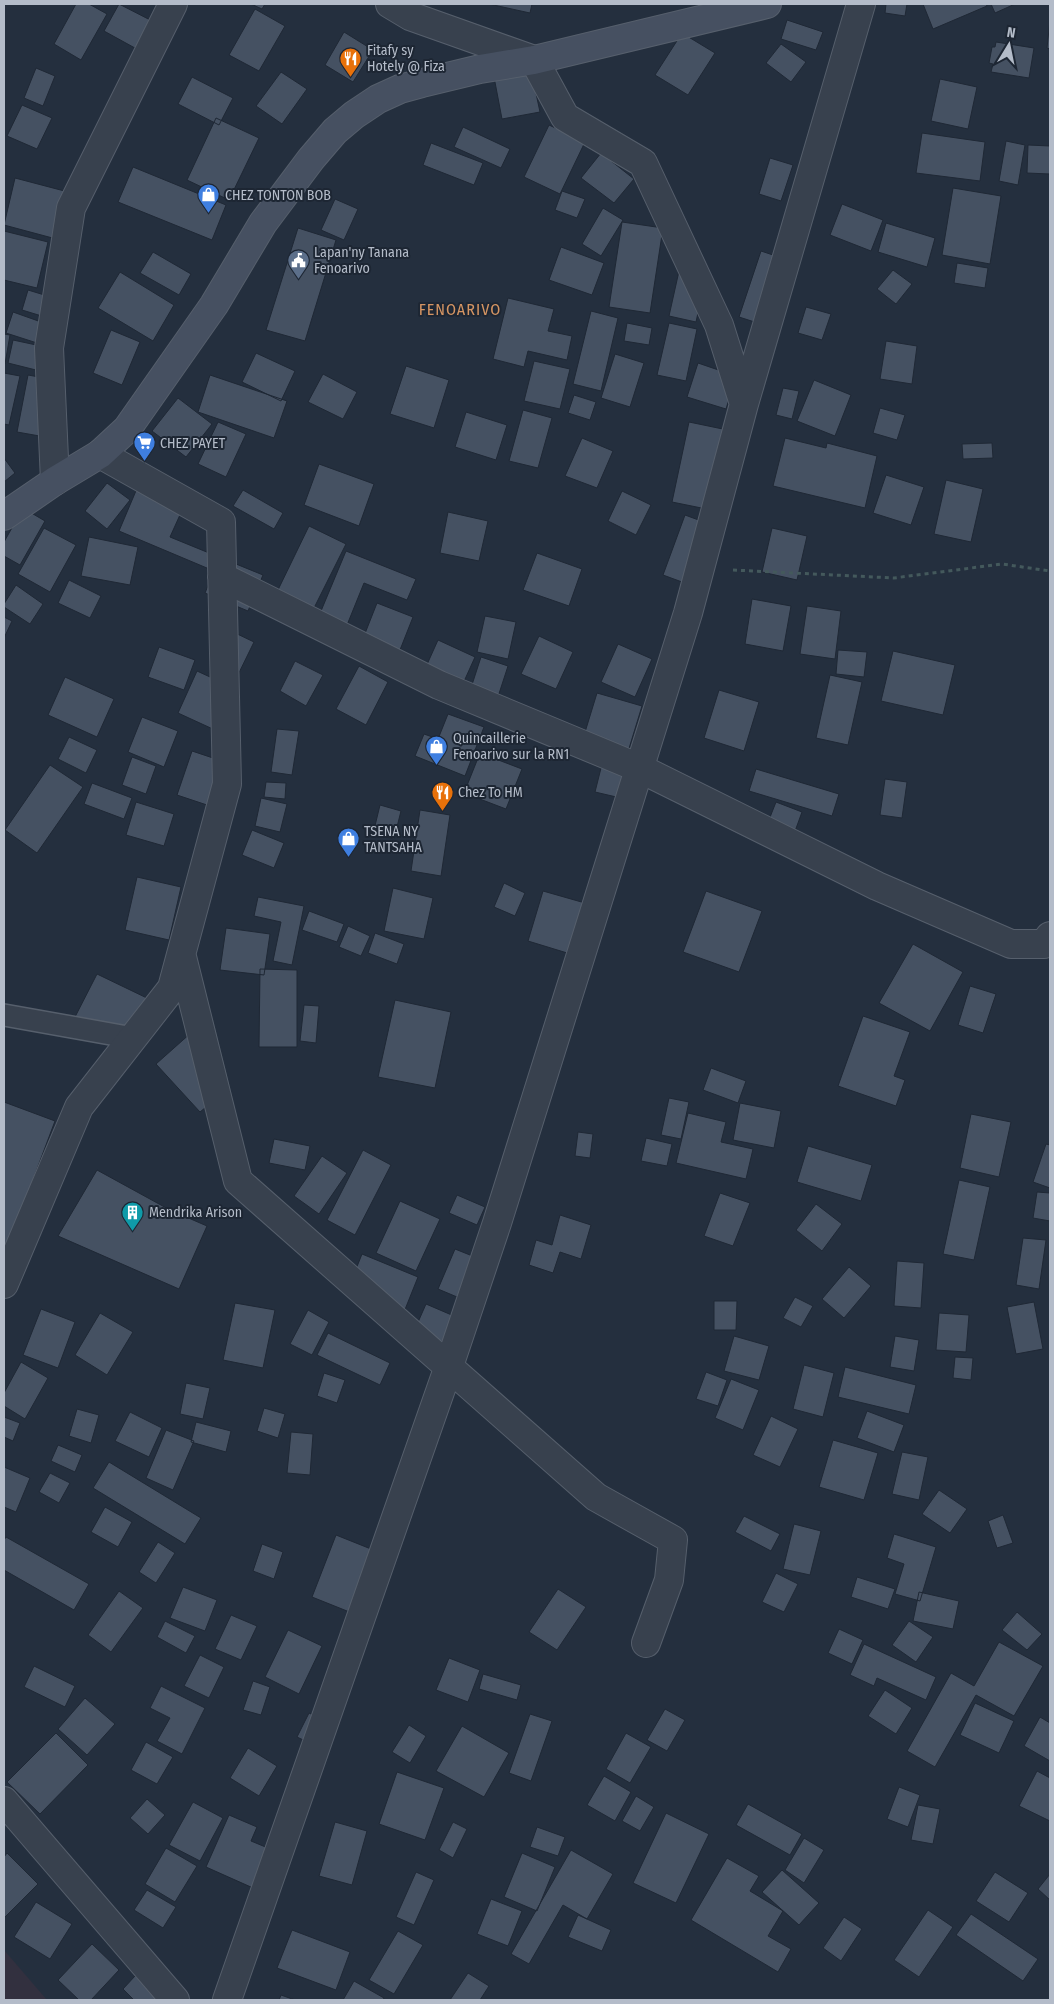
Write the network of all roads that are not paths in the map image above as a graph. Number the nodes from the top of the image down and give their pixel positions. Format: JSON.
{"nodes":[{"id":1,"x":173,"y":4,"type":"edge"},
{"id":2,"x":390,"y":4,"type":"edge"},
{"id":3,"x":767,"y":4,"type":"edge"},
{"id":4,"x":861,"y":4,"type":"edge"},
{"id":5,"x":534,"y":60,"type":"junction"},
{"id":6,"x":744,"y":404,"type":"junction"},
{"id":7,"x":100,"y":454,"type":"junction"},
{"id":8,"x":55,"y":481,"type":"junction"},
{"id":9,"x":4,"y":516,"type":"edge"},
{"id":10,"x":222,"y":576,"type":"junction"},
{"id":11,"x":639,"y":768,"type":"junction"},
{"id":12,"x":1050,"y":936,"type":"edge"},
{"id":13,"x":181,"y":954,"type":"junction"},
{"id":14,"x":4,"y":1014,"type":"edge"},
{"id":15,"x":133,"y":1038,"type":"junction"},
{"id":16,"x":4,"y":1284,"type":"edge"},
{"id":17,"x":449,"y":1366,"type":"junction"},
{"id":18,"x":646,"y":1643,"type":"dead end"},
{"id":19,"x":4,"y":1802,"type":"edge"},
{"id":20,"x":175,"y":2000,"type":"edge"},
{"id":21,"x":227,"y":2000,"type":"edge"}],
"edges":[{"from":1,"to":8,"type":"street"},
{"from":2,"to":5,"type":"street"},
{"from":3,"to":5,"type":"main road"},
{"from":4,"to":6,"type":"street"},
{"from":5,"to":6,"type":"street"},
{"from":5,"to":7,"type":"main road"},
{"from":6,"to":11,"type":"street"},
{"from":7,"to":8,"type":"main road"},
{"from":7,"to":10,"type":"street"},
{"from":8,"to":9,"type":"main road"},
{"from":10,"to":11,"type":"street"},
{"from":10,"to":13,"type":"street"},
{"from":11,"to":12,"type":"street"},
{"from":11,"to":17,"type":"street"},
{"from":13,"to":15,"type":"street"},
{"from":13,"to":17,"type":"street"},
{"from":14,"to":15,"type":"lane"},
{"from":15,"to":16,"type":"street"},
{"from":17,"to":18,"type":"street"},
{"from":17,"to":21,"type":"street"},
{"from":19,"to":20,"type":"street"}]}
